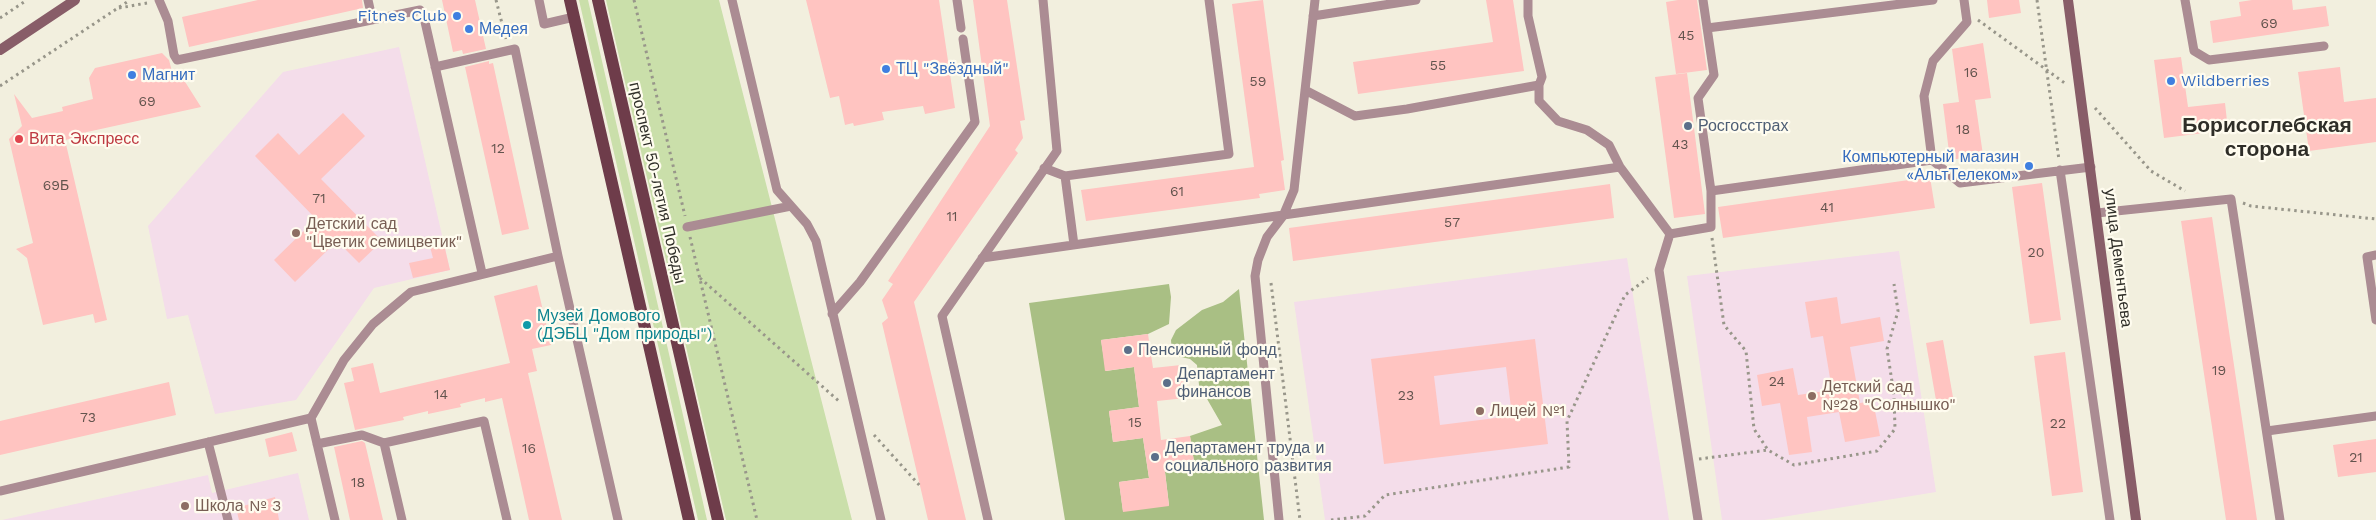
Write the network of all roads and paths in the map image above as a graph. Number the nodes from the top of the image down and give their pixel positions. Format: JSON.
{"nodes":[{"id":1,"x":27,"y":0,"type":"edge"},
{"id":2,"x":75,"y":0,"type":"edge"},
{"id":3,"x":130,"y":0,"type":"edge"},
{"id":4,"x":159,"y":0,"type":"edge"},
{"id":5,"x":368,"y":0,"type":"edge"},
{"id":6,"x":496,"y":0,"type":"edge"},
{"id":7,"x":539,"y":0,"type":"edge"},
{"id":8,"x":570,"y":0,"type":"edge"},
{"id":9,"x":598,"y":0,"type":"edge"},
{"id":10,"x":634,"y":0,"type":"edge"},
{"id":11,"x":732,"y":0,"type":"edge"},
{"id":12,"x":957,"y":0,"type":"edge"},
{"id":13,"x":1043,"y":0,"type":"edge"},
{"id":14,"x":1209,"y":0,"type":"edge"},
{"id":15,"x":1315,"y":0,"type":"edge"},
{"id":16,"x":1416,"y":0,"type":"edge"},
{"id":17,"x":1528,"y":0,"type":"edge"},
{"id":18,"x":1703,"y":0,"type":"edge"},
{"id":19,"x":1933,"y":0,"type":"edge"},
{"id":20,"x":1964,"y":0,"type":"edge"},
{"id":21,"x":2037,"y":0,"type":"edge"},
{"id":22,"x":2068,"y":0,"type":"edge"},
{"id":23,"x":2185,"y":0,"type":"edge"},
{"id":24,"x":116,"y":8,"type":"junction"},
{"id":25,"x":1965,"y":11,"type":"junction"},
{"id":26,"x":1313,"y":16,"type":"junction"},
{"id":27,"x":574,"y":17,"type":"junction"},
{"id":28,"x":0,"y":18,"type":"edge"},
{"id":29,"x":372,"y":18,"type":"junction"},
{"id":30,"x":961,"y":28,"type":"dead end"},
{"id":31,"x":1707,"y":28,"type":"junction"},
{"id":32,"x":963,"y":39,"type":"dead end"},
{"id":33,"x":506,"y":40,"type":"dead end"},
{"id":34,"x":2324,"y":46,"type":"dead end"},
{"id":35,"x":0,"y":50,"type":"edge"},
{"id":36,"x":436,"y":67,"type":"junction"},
{"id":37,"x":2047,"y":70,"type":"junction"},
{"id":38,"x":1538,"y":85,"type":"junction"},
{"id":39,"x":0,"y":86,"type":"edge"},
{"id":40,"x":1304,"y":90,"type":"junction"},
{"id":41,"x":2081,"y":92,"type":"junction"},
{"id":42,"x":1932,"y":160,"type":"junction"},
{"id":43,"x":1620,"y":167,"type":"junction"},
{"id":44,"x":2091,"y":167,"type":"junction"},
{"id":45,"x":1044,"y":168,"type":"junction"},
{"id":46,"x":2060,"y":170,"type":"junction"},
{"id":47,"x":1065,"y":176,"type":"junction"},
{"id":48,"x":1711,"y":191,"type":"junction"},
{"id":49,"x":2187,"y":192,"type":"dead end"},
{"id":50,"x":2231,"y":199,"type":"junction"},
{"id":51,"x":791,"y":206,"type":"junction"},
{"id":52,"x":2097,"y":213,"type":"junction"},
{"id":53,"x":1283,"y":216,"type":"junction"},
{"id":54,"x":2376,"y":218,"type":"edge"},
{"id":55,"x":688,"y":227,"type":"junction"},
{"id":56,"x":1712,"y":227,"type":"junction"},
{"id":57,"x":1670,"y":234,"type":"junction"},
{"id":58,"x":1074,"y":245,"type":"junction"},
{"id":59,"x":2376,"y":255,"type":"edge"},
{"id":60,"x":558,"y":256,"type":"junction"},
{"id":61,"x":982,"y":258,"type":"junction"},
{"id":62,"x":1659,"y":270,"type":"junction"},
{"id":63,"x":482,"y":273,"type":"junction"},
{"id":64,"x":699,"y":277,"type":"junction"},
{"id":65,"x":1271,"y":283,"type":"dead end"},
{"id":66,"x":1894,"y":284,"type":"dead end"},
{"id":67,"x":832,"y":314,"type":"junction"},
{"id":68,"x":2376,"y":320,"type":"edge"},
{"id":69,"x":856,"y":416,"type":"junction"},
{"id":70,"x":2376,"y":416,"type":"edge"},
{"id":71,"x":311,"y":418,"type":"junction"},
{"id":72,"x":2266,"y":431,"type":"junction"},
{"id":73,"x":208,"y":442,"type":"junction"},
{"id":74,"x":384,"y":443,"type":"junction"},
{"id":75,"x":317,"y":444,"type":"junction"},
{"id":76,"x":1768,"y":450,"type":"junction"},
{"id":77,"x":1688,"y":460,"type":"junction"},
{"id":78,"x":921,"y":488,"type":"dead end"},
{"id":79,"x":0,"y":491,"type":"edge"},
{"id":80,"x":228,"y":520,"type":"edge"},
{"id":81,"x":334,"y":520,"type":"edge"},
{"id":82,"x":402,"y":520,"type":"edge"},
{"id":83,"x":507,"y":520,"type":"edge"},
{"id":84,"x":618,"y":520,"type":"edge"},
{"id":85,"x":689,"y":520,"type":"edge"},
{"id":86,"x":718,"y":520,"type":"edge"},
{"id":87,"x":757,"y":520,"type":"edge"},
{"id":88,"x":882,"y":520,"type":"edge"},
{"id":89,"x":988,"y":520,"type":"edge"},
{"id":90,"x":1279,"y":520,"type":"edge"},
{"id":91,"x":1300,"y":520,"type":"edge"},
{"id":92,"x":1331,"y":520,"type":"edge"},
{"id":93,"x":1698,"y":520,"type":"edge"},
{"id":94,"x":2110,"y":520,"type":"edge"},
{"id":95,"x":2136,"y":520,"type":"edge"},
{"id":96,"x":2280,"y":520,"type":"edge"}],
"edges":[{"from":1,"to":28,"type":"path"},
{"from":2,"to":35,"type":"street"},
{"from":3,"to":24,"type":"path"},
{"from":4,"to":24,"type":"path"},
{"from":4,"to":29,"type":"lane"},
{"from":5,"to":29,"type":"lane"},
{"from":6,"to":33,"type":"path"},
{"from":7,"to":27,"type":"lane"},
{"from":8,"to":27,"type":"main road"},
{"from":9,"to":86,"type":"main road","name":"проспект 50-летия Победы"},
{"from":10,"to":55,"type":"path"},
{"from":11,"to":51,"type":"lane"},
{"from":12,"to":30,"type":"lane"},
{"from":13,"to":45,"type":"lane"},
{"from":14,"to":47,"type":"lane"},
{"from":15,"to":26,"type":"lane"},
{"from":16,"to":26,"type":"lane"},
{"from":17,"to":38,"type":"lane"},
{"from":18,"to":31,"type":"lane"},
{"from":19,"to":31,"type":"lane"},
{"from":20,"to":25,"type":"lane"},
{"from":21,"to":37,"type":"path"},
{"from":22,"to":41,"type":"street","name":"улица Дементьева"},
{"from":23,"to":34,"type":"lane"},
{"from":24,"to":39,"type":"path"},
{"from":25,"to":37,"type":"path"},
{"from":25,"to":42,"type":"lane"},
{"from":26,"to":40,"type":"lane"},
{"from":27,"to":85,"type":"main road"},
{"from":29,"to":36,"type":"lane"},
{"from":31,"to":48,"type":"lane"},
{"from":32,"to":67,"type":"lane"},
{"from":36,"to":60,"type":"lane"},
{"from":36,"to":63,"type":"lane"},
{"from":37,"to":41,"type":"path"},
{"from":37,"to":46,"type":"path"},
{"from":38,"to":40,"type":"lane"},
{"from":38,"to":43,"type":"lane"},
{"from":40,"to":53,"type":"lane"},
{"from":41,"to":44,"type":"street","name":"улица Дементьева"},
{"from":41,"to":49,"type":"path"},
{"from":42,"to":46,"type":"lane"},
{"from":42,"to":48,"type":"lane"},
{"from":43,"to":53,"type":"lane"},
{"from":43,"to":57,"type":"lane"},
{"from":44,"to":46,"type":"lane"},
{"from":44,"to":52,"type":"street","name":"улица Дементьева"},
{"from":45,"to":47,"type":"lane"},
{"from":45,"to":61,"type":"lane"},
{"from":46,"to":94,"type":"lane"},
{"from":47,"to":58,"type":"lane"},
{"from":48,"to":56,"type":"lane"},
{"from":50,"to":52,"type":"lane"},
{"from":50,"to":54,"type":"path"},
{"from":50,"to":72,"type":"lane"},
{"from":51,"to":55,"type":"lane"},
{"from":51,"to":67,"type":"lane"},
{"from":52,"to":95,"type":"street","name":"улица Дементьева"},
{"from":53,"to":58,"type":"lane"},
{"from":53,"to":90,"type":"lane"},
{"from":55,"to":64,"type":"path"},
{"from":56,"to":57,"type":"lane"},
{"from":56,"to":76,"type":"path"},
{"from":57,"to":62,"type":"lane"},
{"from":58,"to":61,"type":"lane"},
{"from":59,"to":68,"type":"lane"},
{"from":60,"to":63,"type":"lane"},
{"from":60,"to":84,"type":"lane"},
{"from":61,"to":89,"type":"lane"},
{"from":62,"to":77,"type":"lane"},
{"from":62,"to":92,"type":"path"},
{"from":63,"to":71,"type":"lane"},
{"from":64,"to":69,"type":"path"},
{"from":64,"to":87,"type":"path"},
{"from":65,"to":91,"type":"path"},
{"from":66,"to":76,"type":"path"},
{"from":67,"to":69,"type":"lane"},
{"from":69,"to":78,"type":"path"},
{"from":69,"to":88,"type":"lane"},
{"from":70,"to":72,"type":"lane"},
{"from":71,"to":73,"type":"lane"},
{"from":71,"to":75,"type":"lane"},
{"from":72,"to":96,"type":"lane"},
{"from":73,"to":79,"type":"lane"},
{"from":73,"to":80,"type":"lane"},
{"from":74,"to":75,"type":"lane"},
{"from":74,"to":82,"type":"lane"},
{"from":74,"to":83,"type":"lane"},
{"from":75,"to":81,"type":"lane"},
{"from":76,"to":77,"type":"path"},
{"from":77,"to":93,"type":"lane"}]}
